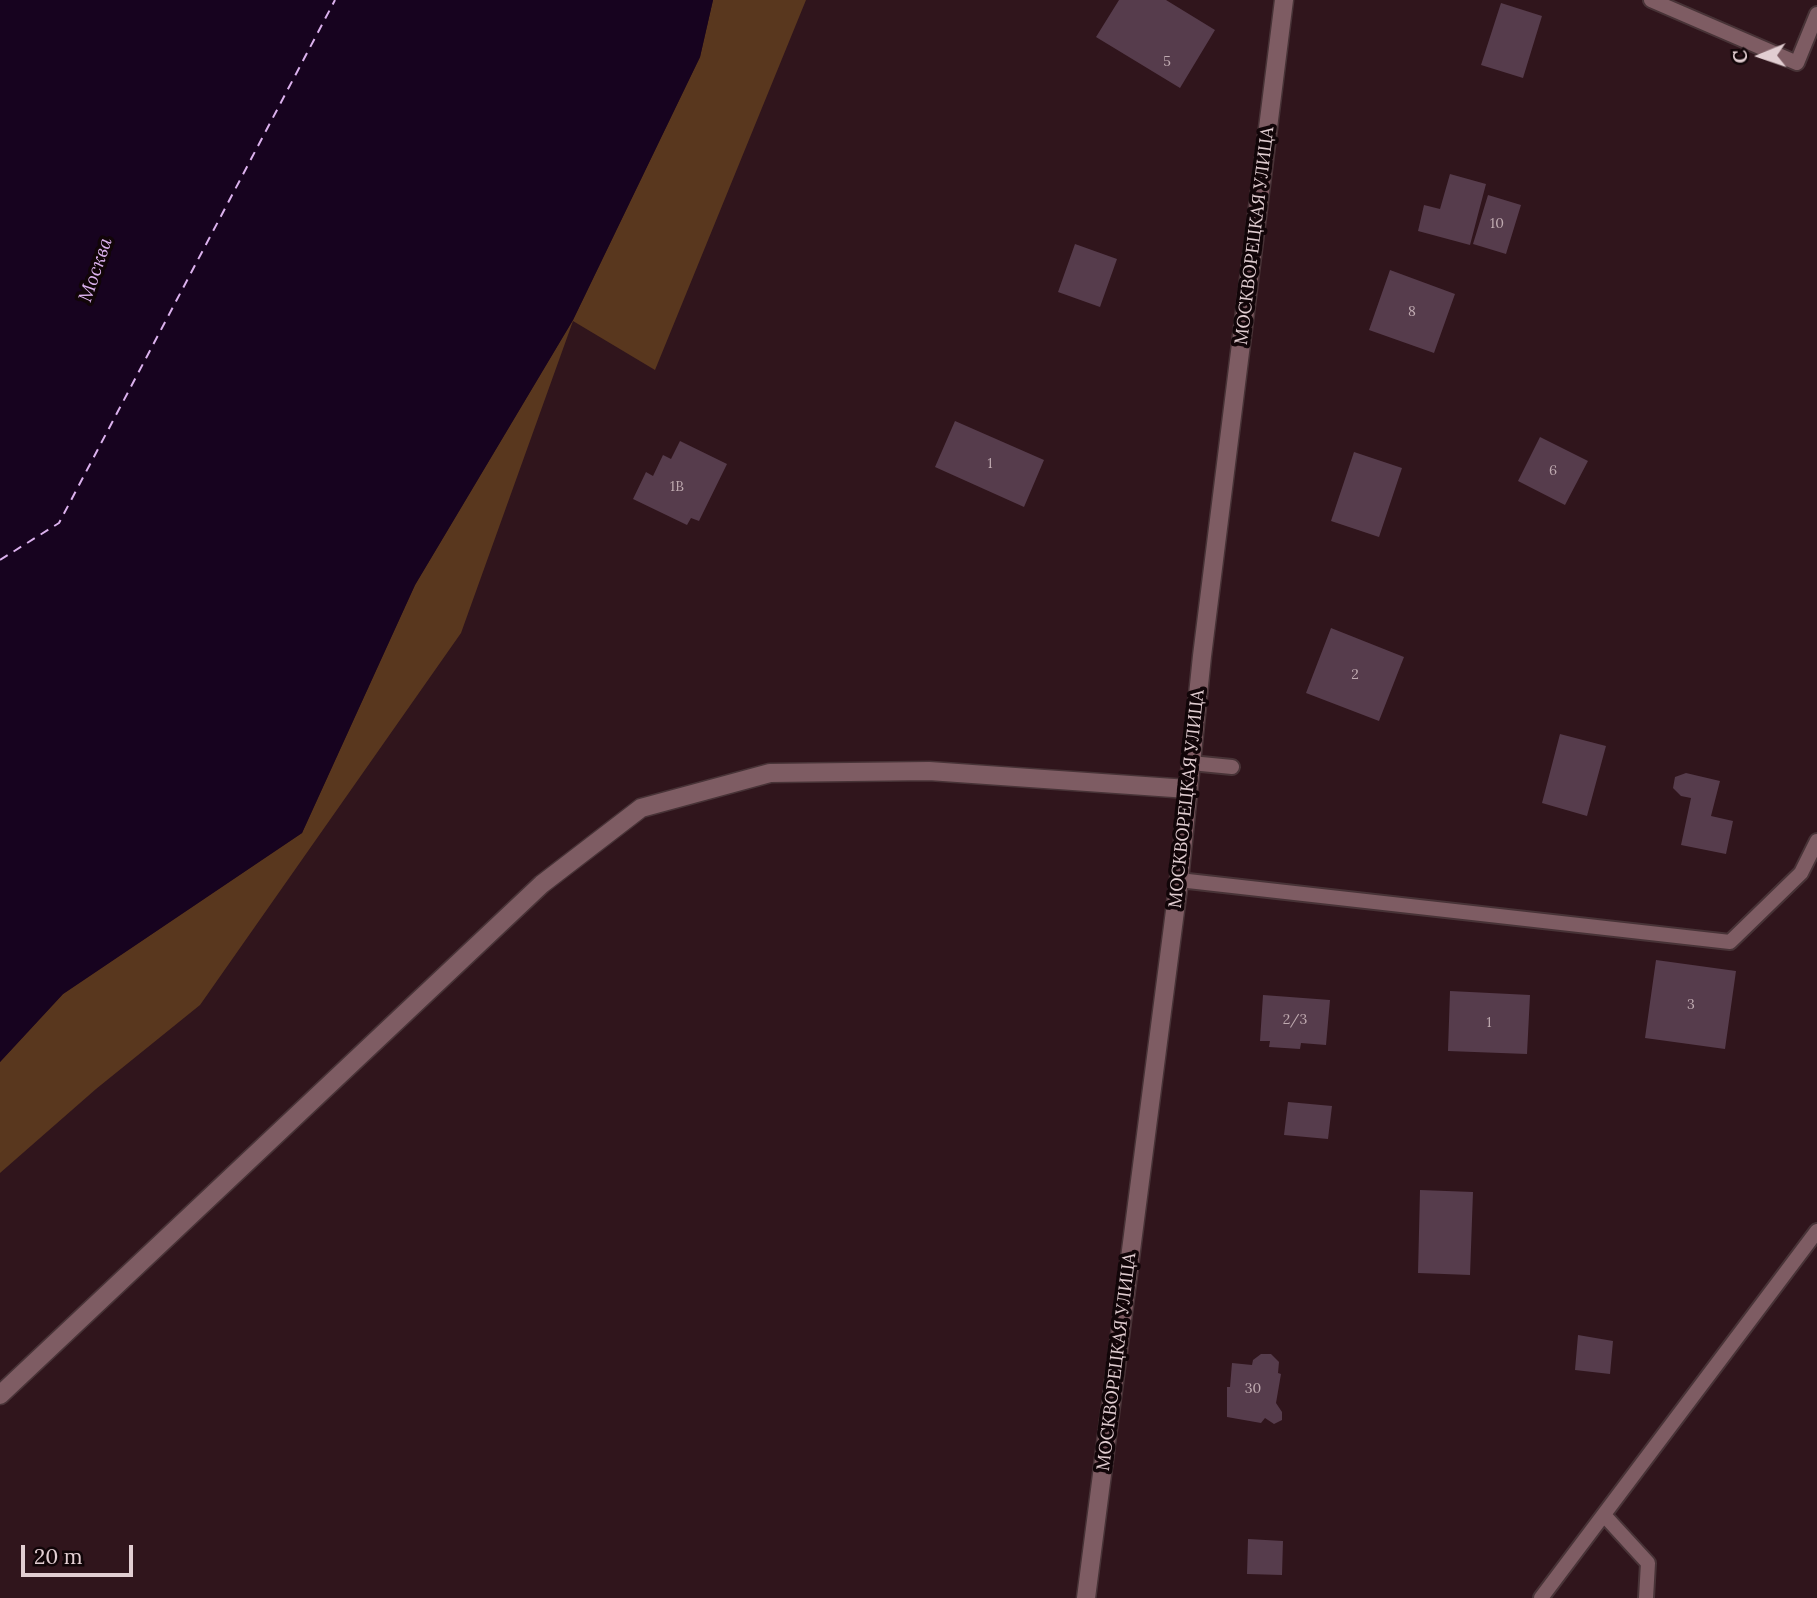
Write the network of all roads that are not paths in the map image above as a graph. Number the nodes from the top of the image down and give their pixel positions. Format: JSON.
{"nodes":[{"id":1,"x":1284,"y":0,"type":"edge"},
{"id":2,"x":1651,"y":0,"type":"edge"},
{"id":3,"x":1817,"y":14,"type":"edge"},
{"id":4,"x":1191,"y":763,"type":"junction"},
{"id":5,"x":1232,"y":767,"type":"dead end"},
{"id":6,"x":1188,"y":789,"type":"junction"},
{"id":7,"x":1817,"y":841,"type":"edge"},
{"id":8,"x":1179,"y":880,"type":"junction"},
{"id":9,"x":1817,"y":1231,"type":"edge"},
{"id":10,"x":0,"y":1395,"type":"edge"},
{"id":11,"x":1604,"y":1515,"type":"junction"},
{"id":12,"x":1086,"y":1598,"type":"edge"},
{"id":13,"x":1542,"y":1598,"type":"edge"},
{"id":14,"x":1646,"y":1598,"type":"edge"}],
"edges":[{"from":1,"to":4,"type":"street","name":"МОСКВОРЕЦКАЯ УЛИЦА"},
{"from":2,"to":3,"type":"lane"},
{"from":4,"to":5,"type":"lane"},
{"from":4,"to":6,"type":"street","name":"МОСКВОРЕЦКАЯ УЛИЦА"},
{"from":6,"to":8,"type":"street","name":"МОСКВОРЕЦКАЯ УЛИЦА"},
{"from":6,"to":10,"type":"street"},
{"from":7,"to":8,"type":"lane"},
{"from":8,"to":12,"type":"street","name":"МОСКВОРЕЦКАЯ УЛИЦА"},
{"from":9,"to":11,"type":"lane"},
{"from":11,"to":13,"type":"lane"},
{"from":11,"to":14,"type":"lane"}]}
